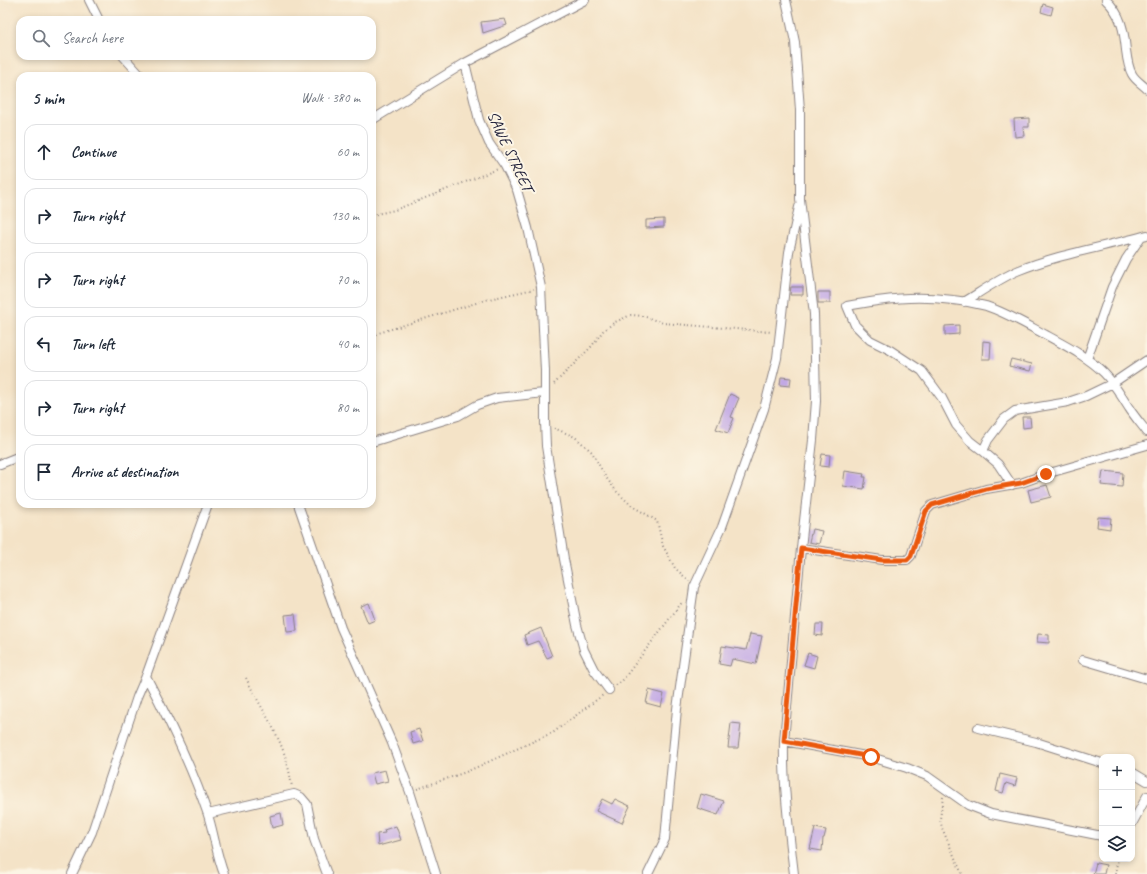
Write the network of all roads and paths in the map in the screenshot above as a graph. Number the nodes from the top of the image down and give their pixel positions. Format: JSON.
{"nodes":[{"id":1,"x":89,"y":0,"type":"edge"},
{"id":2,"x":585,"y":0,"type":"edge"},
{"id":3,"x":786,"y":0,"type":"edge"},
{"id":4,"x":1106,"y":0,"type":"edge"},
{"id":5,"x":97,"y":16,"type":"edge"},
{"id":6,"x":127,"y":60,"type":"edge"},
{"id":7,"x":465,"y":63,"type":"junction"},
{"id":8,"x":137,"y":72,"type":"edge"},
{"id":9,"x":1147,"y":89,"type":"edge"},
{"id":10,"x":376,"y":118,"type":"edge"},
{"id":11,"x":505,"y":166,"type":"junction"},
{"id":12,"x":800,"y":199,"type":"junction"},
{"id":13,"x":376,"y":214,"type":"edge"},
{"id":14,"x":1144,"y":236,"type":"edge"},
{"id":15,"x":541,"y":287,"type":"junction"},
{"id":16,"x":964,"y":302,"type":"junction"},
{"id":17,"x":779,"y":333,"type":"junction"},
{"id":18,"x":376,"y":334,"type":"edge"},
{"id":19,"x":1087,"y":359,"type":"junction"},
{"id":20,"x":1147,"y":360,"type":"edge"},
{"id":21,"x":1113,"y":383,"type":"junction"},
{"id":22,"x":544,"y":393,"type":"junction"},
{"id":23,"x":545,"y":422,"type":"junction"},
{"id":24,"x":1147,"y":432,"type":"edge"},
{"id":25,"x":376,"y":441,"type":"edge"},
{"id":26,"x":1147,"y":445,"type":"edge"},
{"id":27,"x":983,"y":451,"type":"junction"},
{"id":28,"x":16,"y":458,"type":"edge"},
{"id":29,"x":0,"y":464,"type":"edge"},
{"id":30,"x":1012,"y":485,"type":"junction"},
{"id":31,"x":207,"y":508,"type":"edge"},
{"id":32,"x":299,"y":508,"type":"edge"},
{"id":33,"x":801,"y":548,"type":"junction"},
{"id":34,"x":694,"y":587,"type":"junction"},
{"id":35,"x":1083,"y":660,"type":"dead end"},
{"id":36,"x":146,"y":676,"type":"junction"},
{"id":37,"x":246,"y":678,"type":"dead end"},
{"id":38,"x":1147,"y":679,"type":"edge"},
{"id":39,"x":610,"y":690,"type":"junction"},
{"id":40,"x":978,"y":728,"type":"dead end"},
{"id":41,"x":784,"y":741,"type":"junction"},
{"id":42,"x":1099,"y":762,"type":"edge"},
{"id":43,"x":1135,"y":774,"type":"edge"},
{"id":44,"x":1147,"y":781,"type":"edge"},
{"id":45,"x":945,"y":788,"type":"junction"},
{"id":46,"x":410,"y":792,"type":"junction"},
{"id":47,"x":294,"y":794,"type":"junction"},
{"id":48,"x":1147,"y":796,"type":"edge"},
{"id":49,"x":208,"y":814,"type":"junction"},
{"id":50,"x":1135,"y":818,"type":"edge"},
{"id":51,"x":1099,"y":835,"type":"edge"},
{"id":52,"x":1117,"y":862,"type":"edge"},
{"id":53,"x":72,"y":874,"type":"edge"},
{"id":54,"x":224,"y":874,"type":"edge"},
{"id":55,"x":327,"y":874,"type":"edge"},
{"id":56,"x":436,"y":874,"type":"edge"},
{"id":57,"x":648,"y":874,"type":"edge"},
{"id":58,"x":794,"y":874,"type":"edge"},
{"id":59,"x":962,"y":874,"type":"edge"},
{"id":60,"x":1115,"y":874,"type":"edge"}],
"edges":[{"from":1,"to":5,"type":"street"},
{"from":2,"to":7,"type":"street"},
{"from":3,"to":12,"type":"street"},
{"from":4,"to":9,"type":"street"},
{"from":6,"to":8,"type":"street"},
{"from":7,"to":10,"type":"street"},
{"from":7,"to":11,"type":"street","name":"SAWE STREET"},
{"from":11,"to":13,"type":"path"},
{"from":11,"to":15,"type":"street","name":"SAWE STREET"},
{"from":12,"to":17,"type":"street"},
{"from":12,"to":33,"type":"street"},
{"from":14,"to":16,"type":"street"},
{"from":14,"to":19,"type":"street"},
{"from":15,"to":18,"type":"path"},
{"from":15,"to":22,"type":"street","name":"SAWE STREET"},
{"from":16,"to":19,"type":"street"},
{"from":16,"to":27,"type":"street"},
{"from":17,"to":22,"type":"path"},
{"from":17,"to":34,"type":"street"},
{"from":19,"to":21,"type":"street"},
{"from":20,"to":21,"type":"street"},
{"from":21,"to":24,"type":"street"},
{"from":21,"to":27,"type":"street"},
{"from":22,"to":23,"type":"street","name":"SAWE STREET"},
{"from":22,"to":25,"type":"street"},
{"from":23,"to":34,"type":"path"},
{"from":23,"to":39,"type":"street","name":"SAWE STREET"},
{"from":26,"to":30,"type":"street"},
{"from":27,"to":30,"type":"street"},
{"from":28,"to":29,"type":"street"},
{"from":30,"to":33,"type":"street"},
{"from":31,"to":36,"type":"street"},
{"from":32,"to":46,"type":"street"},
{"from":33,"to":41,"type":"street"},
{"from":34,"to":39,"type":"path"},
{"from":34,"to":57,"type":"street"},
{"from":35,"to":38,"type":"street"},
{"from":36,"to":49,"type":"street"},
{"from":36,"to":53,"type":"street"},
{"from":37,"to":47,"type":"path"},
{"from":39,"to":46,"type":"path"},
{"from":40,"to":42,"type":"street"},
{"from":41,"to":45,"type":"street"},
{"from":41,"to":58,"type":"street"},
{"from":43,"to":44,"type":"street"},
{"from":45,"to":51,"type":"street"},
{"from":45,"to":59,"type":"path"},
{"from":46,"to":56,"type":"street"},
{"from":47,"to":49,"type":"street"},
{"from":47,"to":55,"type":"street"},
{"from":48,"to":50,"type":"street"},
{"from":49,"to":54,"type":"street"},
{"from":52,"to":60,"type":"path"}]}
